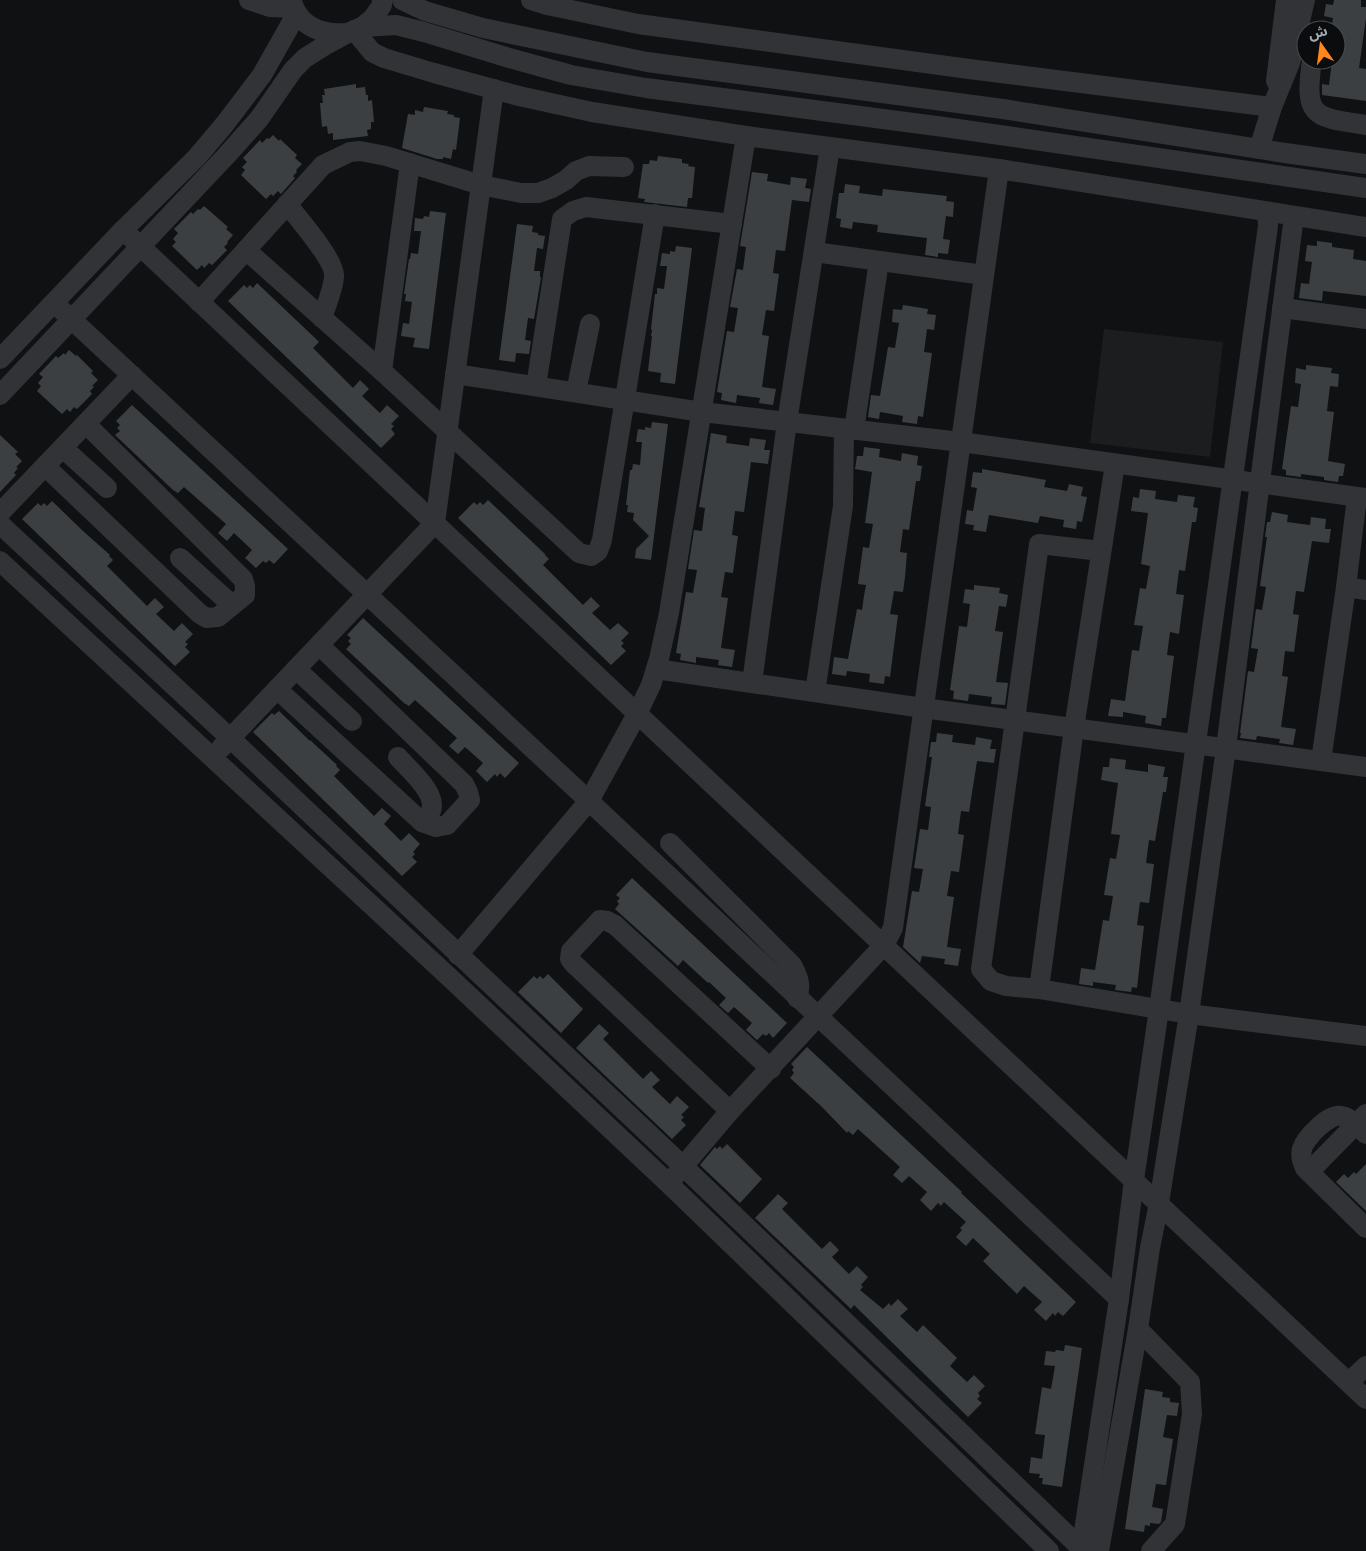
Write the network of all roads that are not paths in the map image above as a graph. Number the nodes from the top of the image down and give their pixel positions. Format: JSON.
{"nodes":[{"id":1,"x":249,"y":0,"type":"edge"},
{"id":2,"x":382,"y":0,"type":"edge"},
{"id":3,"x":402,"y":0,"type":"edge"},
{"id":4,"x":530,"y":0,"type":"edge"},
{"id":5,"x":1286,"y":0,"type":"edge"},
{"id":6,"x":1306,"y":0,"type":"edge"},
{"id":7,"x":294,"y":7,"type":"edge"},
{"id":8,"x":1304,"y":20,"type":"edge"},
{"id":9,"x":355,"y":30,"type":"junction"},
{"id":10,"x":1296,"y":47,"type":"edge"},
{"id":11,"x":1311,"y":70,"type":"edge"},
{"id":12,"x":494,"y":89,"type":"junction"},
{"id":13,"x":1272,"y":107,"type":"junction"},
{"id":14,"x":1366,"y":124,"type":"edge"},
{"id":15,"x":746,"y":136,"type":"junction"},
{"id":16,"x":830,"y":147,"type":"junction"},
{"id":17,"x":1259,"y":149,"type":"junction"},
{"id":18,"x":410,"y":163,"type":"junction"},
{"id":19,"x":1366,"y":164,"type":"edge"},
{"id":20,"x":624,"y":167,"type":"dead end"},
{"id":21,"x":999,"y":169,"type":"junction"},
{"id":22,"x":481,"y":185,"type":"junction"},
{"id":23,"x":1366,"y":188,"type":"edge"},
{"id":24,"x":287,"y":204,"type":"junction"},
{"id":25,"x":1267,"y":212,"type":"junction"},
{"id":26,"x":655,"y":214,"type":"junction"},
{"id":27,"x":1294,"y":216,"type":"junction"},
{"id":28,"x":732,"y":224,"type":"junction"},
{"id":29,"x":1366,"y":227,"type":"edge"},
{"id":30,"x":122,"y":230,"type":"junction"},
{"id":31,"x":141,"y":247,"type":"junction"},
{"id":32,"x":246,"y":250,"type":"junction"},
{"id":33,"x":814,"y":252,"type":"junction"},
{"id":34,"x":879,"y":261,"type":"junction"},
{"id":35,"x":984,"y":276,"type":"junction"},
{"id":36,"x":199,"y":302,"type":"junction"},
{"id":37,"x":54,"y":303,"type":"junction"},
{"id":38,"x":1282,"y":308,"type":"junction"},
{"id":39,"x":322,"y":318,"type":"junction"},
{"id":40,"x":72,"y":319,"type":"junction"},
{"id":41,"x":1366,"y":319,"type":"edge"},
{"id":42,"x":590,"y":324,"type":"dead end"},
{"id":43,"x":0,"y":359,"type":"edge"},
{"id":44,"x":382,"y":371,"type":"junction"},
{"id":45,"x":455,"y":374,"type":"junction"},
{"id":46,"x":132,"y":376,"type":"junction"},
{"id":47,"x":536,"y":386,"type":"junction"},
{"id":48,"x":576,"y":392,"type":"junction"},
{"id":49,"x":0,"y":395,"type":"edge"},
{"id":50,"x":624,"y":400,"type":"junction"},
{"id":51,"x":702,"y":412,"type":"junction"},
{"id":52,"x":787,"y":422,"type":"junction"},
{"id":53,"x":86,"y":424,"type":"junction"},
{"id":54,"x":849,"y":429,"type":"junction"},
{"id":55,"x":447,"y":430,"type":"junction"},
{"id":56,"x":961,"y":442,"type":"junction"},
{"id":57,"x":63,"y":448,"type":"junction"},
{"id":58,"x":1114,"y":464,"type":"junction"},
{"id":59,"x":45,"y":466,"type":"junction"},
{"id":60,"x":1233,"y":481,"type":"junction"},
{"id":61,"x":1260,"y":484,"type":"junction"},
{"id":62,"x":107,"y":488,"type":"dead end"},
{"id":63,"x":1361,"y":497,"type":"edge"},
{"id":64,"x":0,"y":513,"type":"edge"},
{"id":65,"x":435,"y":523,"type":"junction"},
{"id":66,"x":0,"y":524,"type":"edge"},
{"id":67,"x":1101,"y":551,"type":"junction"},
{"id":68,"x":180,"y":558,"type":"dead end"},
{"id":69,"x":0,"y":561,"type":"edge"},
{"id":70,"x":1346,"y":587,"type":"junction"},
{"id":71,"x":1366,"y":590,"type":"edge"},
{"id":72,"x":367,"y":595,"type":"junction"},
{"id":73,"x":232,"y":606,"type":"junction"},
{"id":74,"x":319,"y":645,"type":"junction"},
{"id":75,"x":296,"y":669,"type":"junction"},
{"id":76,"x":656,"y":669,"type":"junction"},
{"id":77,"x":752,"y":683,"type":"junction"},
{"id":78,"x":277,"y":689,"type":"junction"},
{"id":79,"x":815,"y":692,"type":"junction"},
{"id":80,"x":923,"y":708,"type":"junction"},
{"id":81,"x":638,"y":714,"type":"junction"},
{"id":82,"x":1015,"y":720,"type":"junction"},
{"id":83,"x":352,"y":721,"type":"dead end"},
{"id":84,"x":1074,"y":728,"type":"junction"},
{"id":85,"x":230,"y":738,"type":"junction"},
{"id":86,"x":1197,"y":744,"type":"junction"},
{"id":87,"x":1226,"y":748,"type":"junction"},
{"id":88,"x":212,"y":757,"type":"junction"},
{"id":89,"x":398,"y":757,"type":"dead end"},
{"id":90,"x":1321,"y":761,"type":"junction"},
{"id":91,"x":1366,"y":768,"type":"edge"},
{"id":92,"x":589,"y":801,"type":"junction"},
{"id":93,"x":422,"y":822,"type":"junction"},
{"id":94,"x":670,"y":843,"type":"dead end"},
{"id":95,"x":884,"y":945,"type":"junction"},
{"id":96,"x":458,"y":955,"type":"junction"},
{"id":97,"x":1039,"y":990,"type":"junction"},
{"id":98,"x":797,"y":998,"type":"junction"},
{"id":99,"x":1160,"y":1009,"type":"junction"},
{"id":100,"x":1189,"y":1014,"type":"junction"},
{"id":101,"x":818,"y":1017,"type":"junction"},
{"id":102,"x":1366,"y":1036,"type":"edge"},
{"id":103,"x":771,"y":1069,"type":"junction"},
{"id":104,"x":730,"y":1111,"type":"junction"},
{"id":105,"x":1363,"y":1124,"type":"edge"},
{"id":106,"x":683,"y":1166,"type":"junction"},
{"id":107,"x":1134,"y":1180,"type":"junction"},
{"id":108,"x":669,"y":1184,"type":"junction"},
{"id":109,"x":1159,"y":1203,"type":"junction"},
{"id":110,"x":1366,"y":1228,"type":"edge"},
{"id":111,"x":1119,"y":1299,"type":"junction"},
{"id":112,"x":1138,"y":1329,"type":"junction"},
{"id":113,"x":1366,"y":1366,"type":"edge"},
{"id":114,"x":1349,"y":1382,"type":"junction"},
{"id":115,"x":1366,"y":1399,"type":"edge"},
{"id":116,"x":1087,"y":1550,"type":"edge"},
{"id":117,"x":1049,"y":1551,"type":"edge"},
{"id":118,"x":1151,"y":1551,"type":"edge"}],
"edges":[{"from":1,"to":7,"type":"street"},
{"from":2,"to":9,"type":"street"},
{"from":3,"to":17,"type":"street"},
{"from":4,"to":13,"type":"street"},
{"from":5,"to":13,"type":"street"},
{"from":6,"to":8,"type":"street"},
{"from":7,"to":9,"type":"street"},
{"from":7,"to":30,"type":"street"},
{"from":9,"to":12,"type":"street"},
{"from":9,"to":23,"type":"street"},
{"from":9,"to":31,"type":"street"},
{"from":10,"to":13,"type":"street"},
{"from":11,"to":14,"type":"street"},
{"from":12,"to":15,"type":"street"},
{"from":12,"to":22,"type":"street"},
{"from":13,"to":17,"type":"street"},
{"from":15,"to":16,"type":"street"},
{"from":15,"to":28,"type":"street"},
{"from":16,"to":21,"type":"street"},
{"from":16,"to":33,"type":"street"},
{"from":17,"to":19,"type":"street"},
{"from":18,"to":22,"type":"street"},
{"from":18,"to":24,"type":"street"},
{"from":18,"to":44,"type":"street"},
{"from":20,"to":22,"type":"street"},
{"from":21,"to":25,"type":"street"},
{"from":21,"to":35,"type":"street"},
{"from":22,"to":45,"type":"street"},
{"from":24,"to":32,"type":"street"},
{"from":24,"to":39,"type":"street"},
{"from":25,"to":27,"type":"street"},
{"from":25,"to":60,"type":"street"},
{"from":26,"to":28,"type":"street"},
{"from":26,"to":47,"type":"street"},
{"from":26,"to":50,"type":"street"},
{"from":27,"to":29,"type":"street"},
{"from":27,"to":38,"type":"street"},
{"from":28,"to":51,"type":"street"},
{"from":30,"to":31,"type":"street"},
{"from":30,"to":37,"type":"street"},
{"from":31,"to":36,"type":"street"},
{"from":31,"to":40,"type":"street"},
{"from":32,"to":36,"type":"street"},
{"from":32,"to":39,"type":"street"},
{"from":33,"to":34,"type":"street"},
{"from":33,"to":52,"type":"street"},
{"from":34,"to":35,"type":"street"},
{"from":34,"to":54,"type":"street"},
{"from":35,"to":56,"type":"street"},
{"from":36,"to":65,"type":"street"},
{"from":37,"to":40,"type":"street"},
{"from":37,"to":43,"type":"street"},
{"from":38,"to":41,"type":"street"},
{"from":38,"to":61,"type":"street"},
{"from":39,"to":44,"type":"street"},
{"from":40,"to":46,"type":"street"},
{"from":40,"to":49,"type":"street"},
{"from":42,"to":48,"type":"street"},
{"from":44,"to":55,"type":"street"},
{"from":45,"to":47,"type":"street"},
{"from":45,"to":55,"type":"street"},
{"from":46,"to":53,"type":"street"},
{"from":46,"to":72,"type":"street"},
{"from":47,"to":48,"type":"street"},
{"from":48,"to":50,"type":"street"},
{"from":50,"to":51,"type":"street"},
{"from":50,"to":55,"type":"street"},
{"from":51,"to":52,"type":"street"},
{"from":51,"to":76,"type":"street"},
{"from":52,"to":54,"type":"street"},
{"from":52,"to":77,"type":"street"},
{"from":53,"to":57,"type":"street"},
{"from":53,"to":73,"type":"street"},
{"from":54,"to":56,"type":"street"},
{"from":54,"to":79,"type":"street"},
{"from":55,"to":65,"type":"street"},
{"from":56,"to":58,"type":"street"},
{"from":56,"to":80,"type":"street"},
{"from":57,"to":59,"type":"street"},
{"from":57,"to":62,"type":"street"},
{"from":58,"to":60,"type":"street"},
{"from":58,"to":67,"type":"street"},
{"from":59,"to":64,"type":"street"},
{"from":59,"to":73,"type":"street"},
{"from":60,"to":61,"type":"street"},
{"from":60,"to":86,"type":"street"},
{"from":61,"to":63,"type":"street"},
{"from":61,"to":87,"type":"street"},
{"from":63,"to":70,"type":"street"},
{"from":65,"to":72,"type":"street"},
{"from":65,"to":81,"type":"street"},
{"from":66,"to":85,"type":"street"},
{"from":67,"to":82,"type":"street"},
{"from":67,"to":84,"type":"street"},
{"from":68,"to":73,"type":"street"},
{"from":69,"to":88,"type":"street"},
{"from":70,"to":71,"type":"street"},
{"from":70,"to":90,"type":"street"},
{"from":72,"to":74,"type":"street"},
{"from":72,"to":92,"type":"street"},
{"from":74,"to":75,"type":"street"},
{"from":74,"to":93,"type":"street"},
{"from":75,"to":78,"type":"street"},
{"from":75,"to":83,"type":"street"},
{"from":76,"to":77,"type":"street"},
{"from":76,"to":81,"type":"street"},
{"from":77,"to":79,"type":"street"},
{"from":78,"to":85,"type":"street"},
{"from":78,"to":93,"type":"street"},
{"from":79,"to":80,"type":"street"},
{"from":80,"to":82,"type":"street"},
{"from":80,"to":95,"type":"street"},
{"from":81,"to":92,"type":"street"},
{"from":81,"to":95,"type":"street"},
{"from":82,"to":84,"type":"street"},
{"from":82,"to":97,"type":"street"},
{"from":84,"to":86,"type":"street"},
{"from":84,"to":97,"type":"street"},
{"from":85,"to":88,"type":"street"},
{"from":85,"to":96,"type":"street"},
{"from":86,"to":87,"type":"street"},
{"from":86,"to":99,"type":"street"},
{"from":87,"to":90,"type":"street"},
{"from":87,"to":100,"type":"street"},
{"from":88,"to":108,"type":"street"},
{"from":89,"to":93,"type":"street"},
{"from":90,"to":91,"type":"street"},
{"from":92,"to":96,"type":"street"},
{"from":92,"to":98,"type":"street"},
{"from":94,"to":98,"type":"street"},
{"from":95,"to":101,"type":"street"},
{"from":95,"to":107,"type":"street"},
{"from":96,"to":106,"type":"street"},
{"from":97,"to":99,"type":"street"},
{"from":98,"to":101,"type":"street"},
{"from":99,"to":100,"type":"street"},
{"from":99,"to":107,"type":"street"},
{"from":100,"to":102,"type":"street"},
{"from":100,"to":109,"type":"street"},
{"from":101,"to":103,"type":"street"},
{"from":101,"to":111,"type":"street"},
{"from":103,"to":104,"type":"street"},
{"from":103,"to":104,"type":"street"},
{"from":104,"to":106,"type":"street"},
{"from":105,"to":110,"type":"street"},
{"from":106,"to":108,"type":"street"},
{"from":106,"to":116,"type":"street"},
{"from":107,"to":109,"type":"street"},
{"from":107,"to":111,"type":"street"},
{"from":108,"to":117,"type":"street"},
{"from":109,"to":112,"type":"street"},
{"from":109,"to":114,"type":"street"},
{"from":111,"to":116,"type":"street"},
{"from":112,"to":116,"type":"street"},
{"from":112,"to":118,"type":"street"},
{"from":113,"to":114,"type":"street"},
{"from":114,"to":115,"type":"street"}]}
